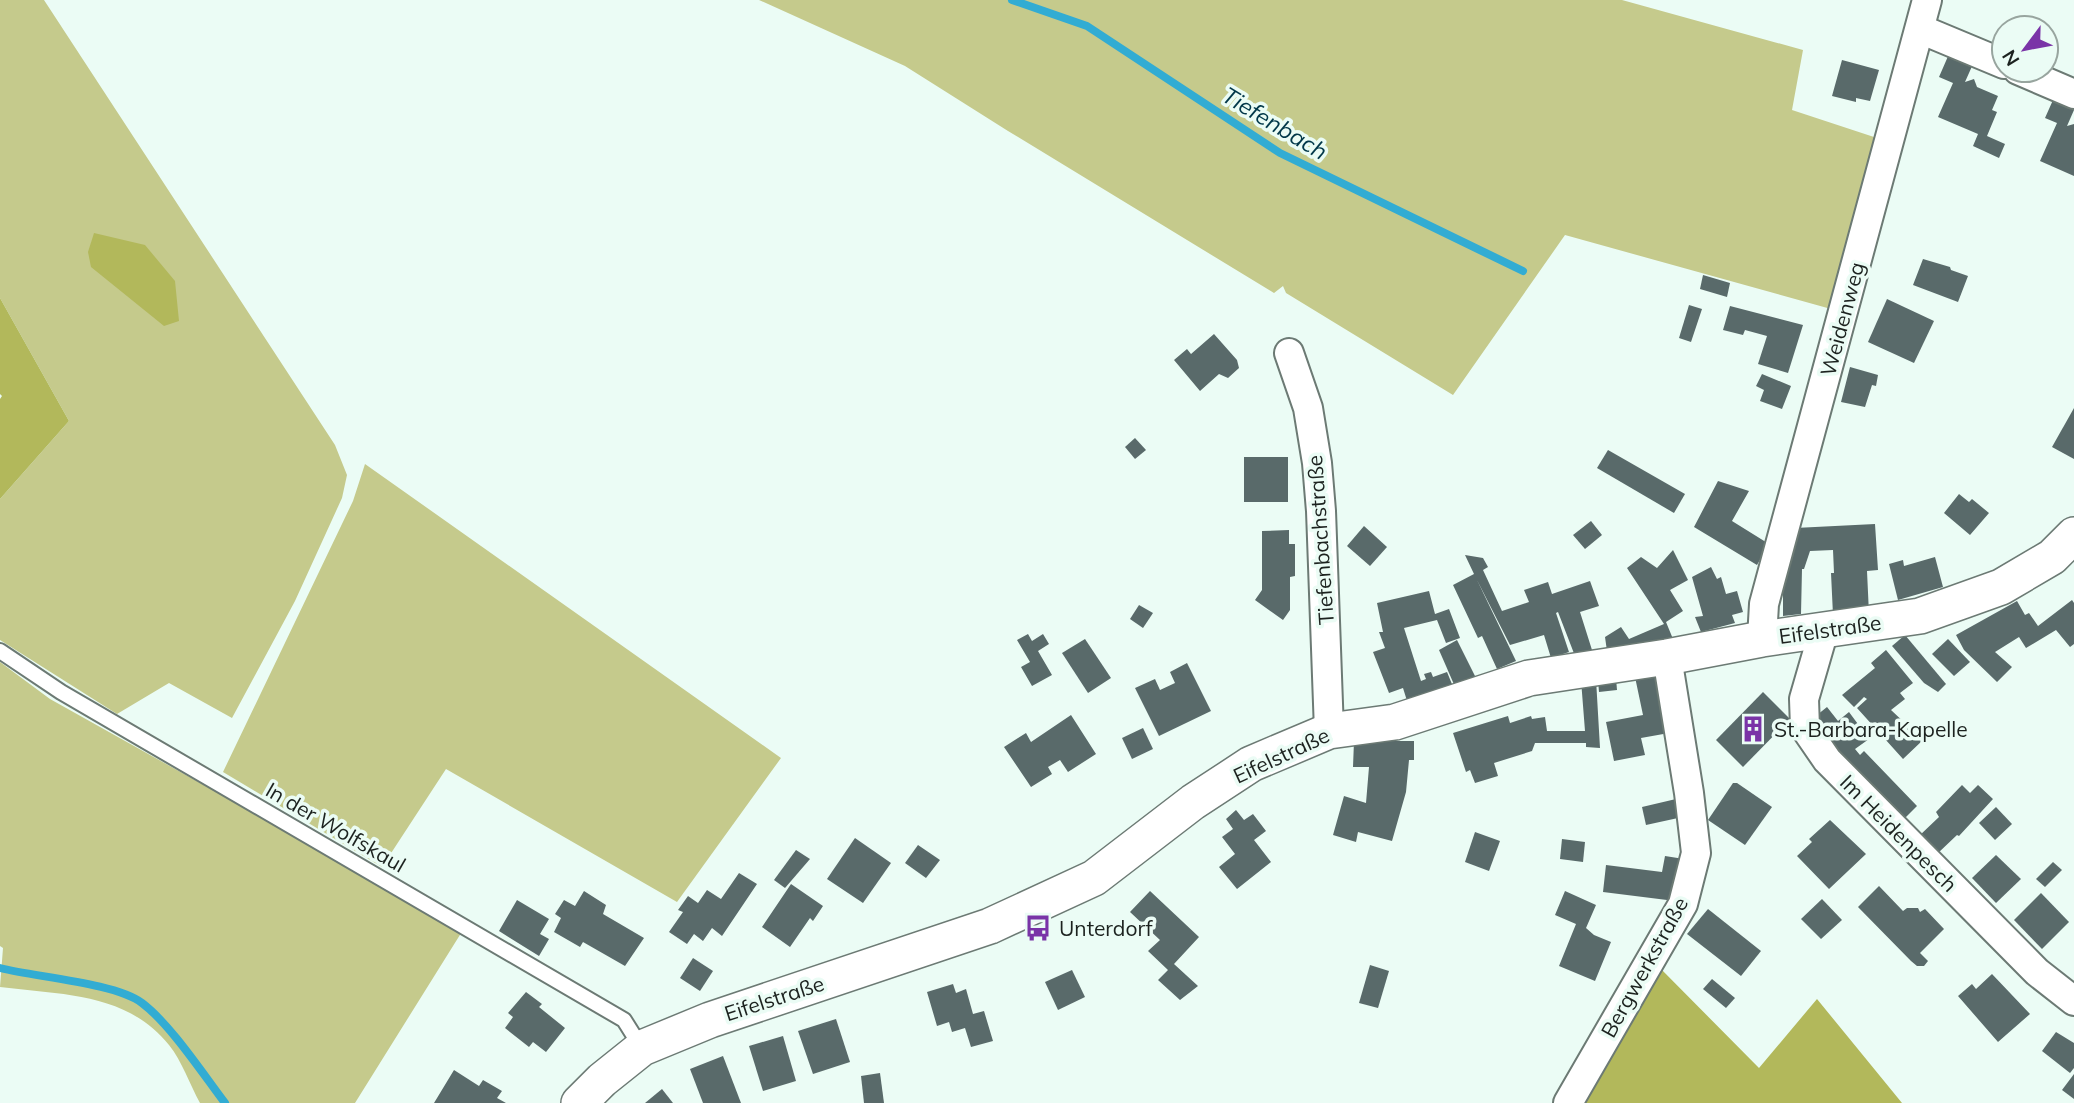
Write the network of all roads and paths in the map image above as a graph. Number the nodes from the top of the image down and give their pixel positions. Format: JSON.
{"nodes":[{"id":1,"x":1927,"y":0,"type":"edge"},
{"id":2,"x":1920,"y":29,"type":"junction"},
{"id":3,"x":1990,"y":58,"type":"edge"},
{"id":4,"x":2051,"y":84,"type":"edge"},
{"id":5,"x":2074,"y":94,"type":"edge"},
{"id":6,"x":1289,"y":353,"type":"dead end"},
{"id":7,"x":2074,"y":535,"type":"edge"},
{"id":8,"x":1824,"y":630,"type":"junction"},
{"id":9,"x":1762,"y":639,"type":"junction"},
{"id":10,"x":0,"y":651,"type":"edge"},
{"id":11,"x":1667,"y":657,"type":"junction"},
{"id":12,"x":1329,"y":731,"type":"junction"},
{"id":13,"x":2074,"y":1001,"type":"edge"},
{"id":14,"x":642,"y":1048,"type":"junction"},
{"id":15,"x":579,"y":1103,"type":"edge"},
{"id":16,"x":1568,"y":1103,"type":"edge"}],
"edges":[{"from":1,"to":2,"type":"street","name":"Weidenweg"},
{"from":2,"to":3,"type":"street"},
{"from":2,"to":9,"type":"street","name":"Weidenweg"},
{"from":4,"to":5,"type":"street"},
{"from":6,"to":12,"type":"street","name":"Tiefenbachstraße"},
{"from":7,"to":8,"type":"street","name":"Eifelstraße"},
{"from":8,"to":9,"type":"street","name":"Eifelstraße"},
{"from":8,"to":13,"type":"street","name":"Im Heidenpesch"},
{"from":9,"to":11,"type":"street","name":"Eifelstraße"},
{"from":10,"to":14,"type":"lane","name":"In der Wolfskaul"},
{"from":11,"to":12,"type":"street","name":"Eifelstraße"},
{"from":11,"to":16,"type":"street","name":"Bergwerkstraße"},
{"from":12,"to":14,"type":"street","name":"Eifelstraße"},
{"from":14,"to":15,"type":"street","name":"Eifelstraße"}]}
